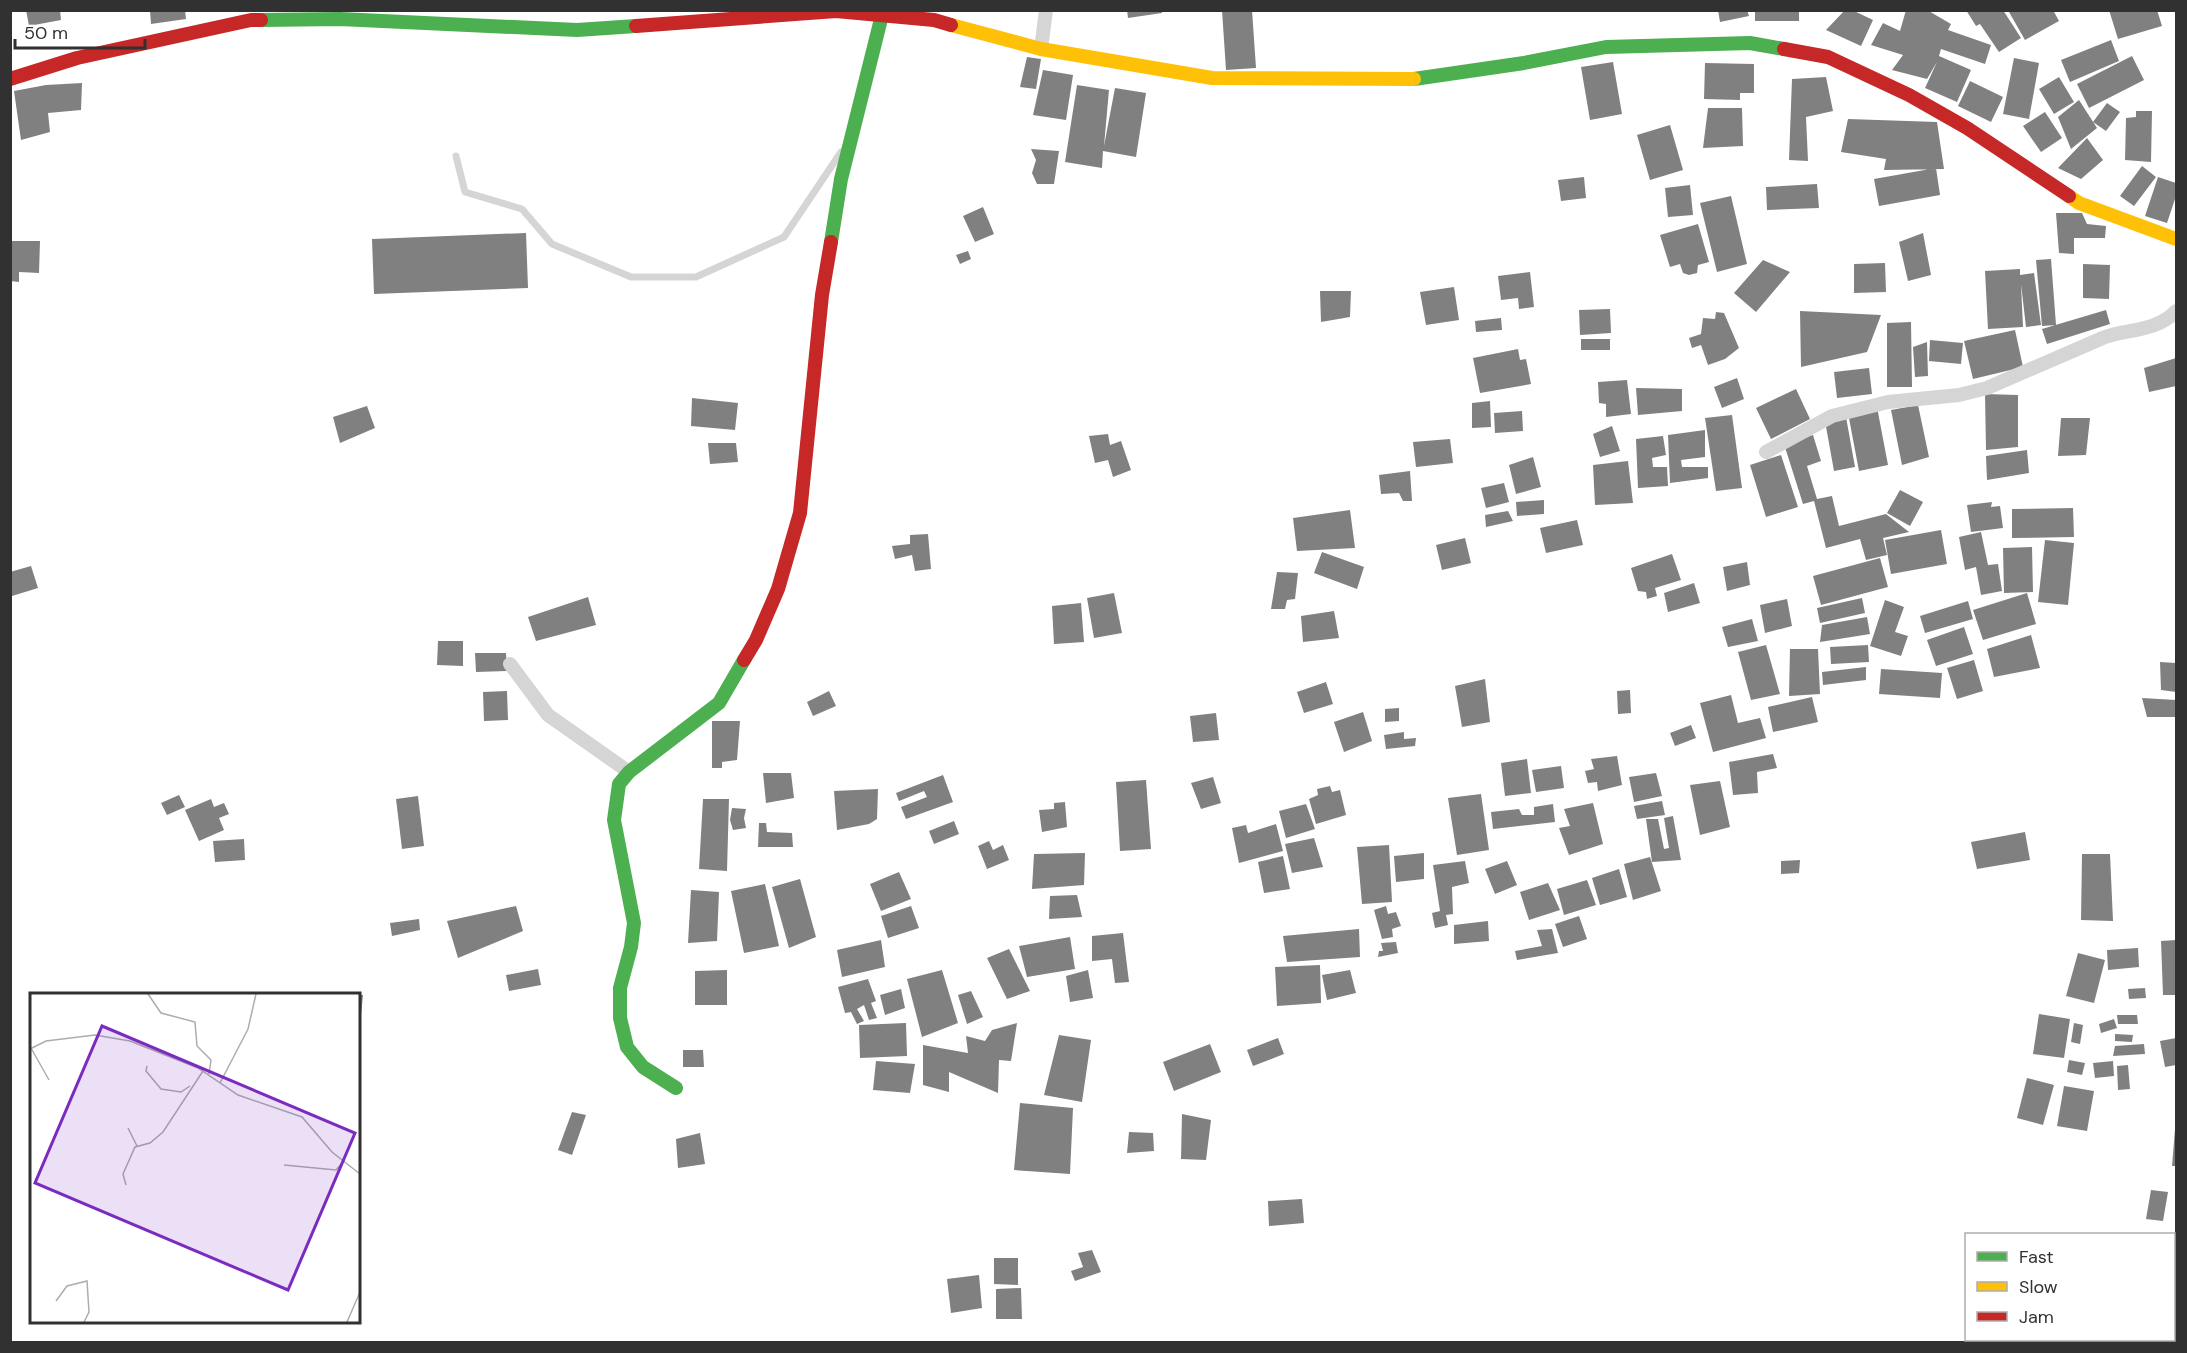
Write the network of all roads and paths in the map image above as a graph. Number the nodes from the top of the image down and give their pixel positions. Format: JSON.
{"nodes":[{"id":1,"x":1046,"y":10,"type":"edge"},
{"id":2,"x":882,"y":15,"type":"junction"},
{"id":3,"x":933,"y":15,"type":"edge"},
{"id":4,"x":1041,"y":49,"type":"junction"},
{"id":5,"x":10,"y":79,"type":"edge"},
{"id":6,"x":852,"y":135,"type":"junction"},
{"id":7,"x":456,"y":156,"type":"dead end"},
{"id":8,"x":2176,"y":239,"type":"edge"},
{"id":9,"x":2176,"y":311,"type":"edge"},
{"id":10,"x":1766,"y":452,"type":"dead end"},
{"id":11,"x":510,"y":664,"type":"dead end"},
{"id":12,"x":629,"y":772,"type":"junction"},
{"id":13,"x":676,"y":1089,"type":"dead end"}],
"edges":[{"from":1,"to":4,"type":"street"},
{"from":2,"to":3,"type":"street"},
{"from":2,"to":5,"type":"street"},
{"from":2,"to":6,"type":"street"},
{"from":3,"to":4,"type":"street"},
{"from":4,"to":8,"type":"street"},
{"from":6,"to":7,"type":"lane"},
{"from":6,"to":12,"type":"street"},
{"from":9,"to":10,"type":"street"},
{"from":11,"to":12,"type":"street"},
{"from":12,"to":13,"type":"street"}]}
